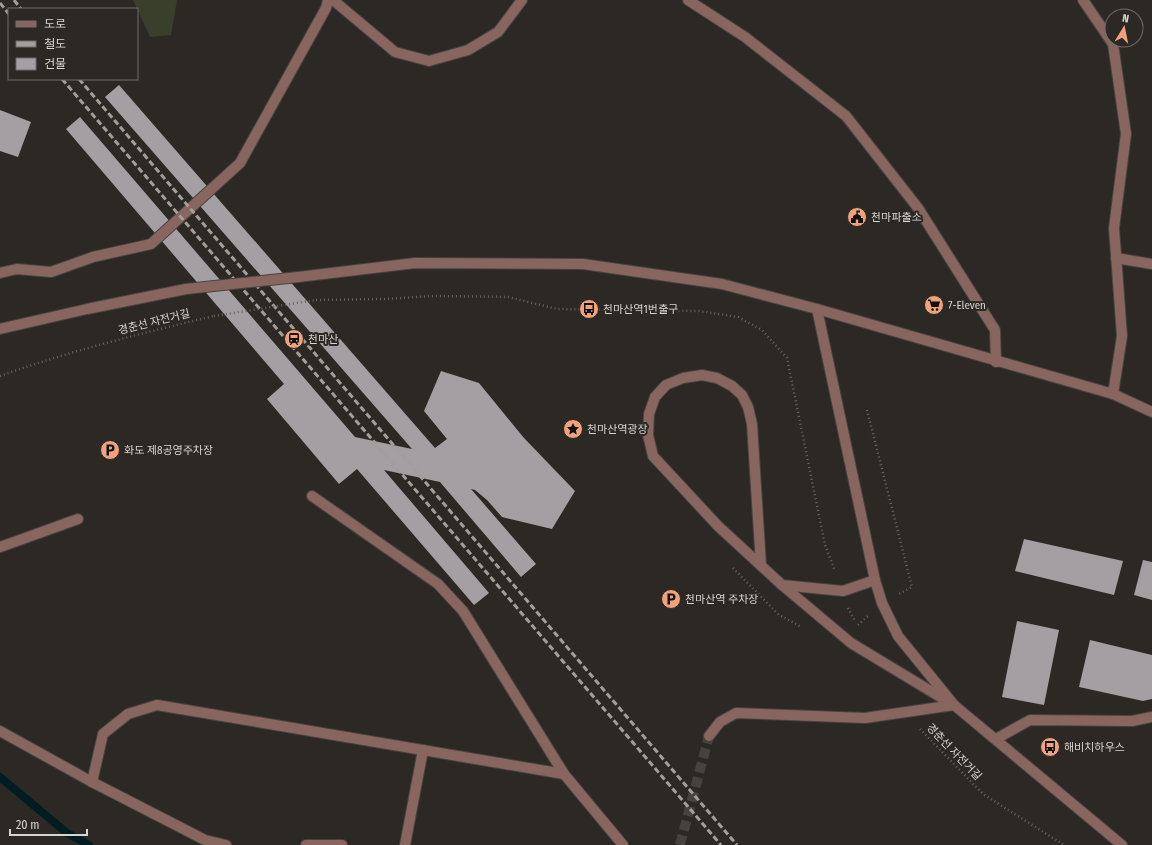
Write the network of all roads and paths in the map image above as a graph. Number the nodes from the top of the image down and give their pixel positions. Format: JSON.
{"nodes":[{"id":1,"x":328,"y":0,"type":"edge"},
{"id":2,"x":333,"y":0,"type":"edge"},
{"id":3,"x":522,"y":0,"type":"edge"},
{"id":4,"x":688,"y":0,"type":"edge"},
{"id":5,"x":1083,"y":0,"type":"edge"},
{"id":6,"x":1116,"y":258,"type":"junction"},
{"id":7,"x":1152,"y":264,"type":"edge"},
{"id":8,"x":0,"y":272,"type":"edge"},
{"id":9,"x":316,"y":300,"type":"dead end"},
{"id":10,"x":817,"y":309,"type":"junction"},
{"id":11,"x":0,"y":329,"type":"edge"},
{"id":12,"x":996,"y":362,"type":"junction"},
{"id":13,"x":0,"y":376,"type":"edge"},
{"id":14,"x":1113,"y":394,"type":"junction"},
{"id":15,"x":867,"y":410,"type":"dead end"},
{"id":16,"x":1152,"y":412,"type":"edge"},
{"id":17,"x":312,"y":496,"type":"dead end"},
{"id":18,"x":78,"y":519,"type":"dead end"},
{"id":19,"x":0,"y":547,"type":"edge"},
{"id":20,"x":729,"y":563,"type":"dead end"},
{"id":21,"x":761,"y":565,"type":"junction"},
{"id":22,"x":875,"y":580,"type":"junction"},
{"id":23,"x":782,"y":585,"type":"junction"},
{"id":24,"x":882,"y":603,"type":"junction"},
{"id":25,"x":804,"y":629,"type":"dead end"},
{"id":26,"x":851,"y":642,"type":"junction"},
{"id":27,"x":954,"y":705,"type":"junction"},
{"id":28,"x":908,"y":711,"type":"junction"},
{"id":29,"x":1152,"y":717,"type":"edge"},
{"id":30,"x":0,"y":730,"type":"edge"},
{"id":31,"x":709,"y":736,"type":"tunnel mouth"},
{"id":32,"x":996,"y":739,"type":"junction"},
{"id":33,"x":423,"y":750,"type":"junction"},
{"id":34,"x":564,"y":774,"type":"junction"},
{"id":35,"x":92,"y":782,"type":"junction"},
{"id":36,"x":226,"y":845,"type":"edge"},
{"id":37,"x":306,"y":845,"type":"edge"},
{"id":38,"x":342,"y":845,"type":"edge"},
{"id":39,"x":405,"y":845,"type":"edge"},
{"id":40,"x":623,"y":845,"type":"edge"},
{"id":41,"x":1064,"y":845,"type":"edge"},
{"id":42,"x":1122,"y":845,"type":"edge"}],
"edges":[{"from":1,"to":8,"type":"street"},
{"from":2,"to":3,"type":"street"},
{"from":4,"to":12,"type":"street"},
{"from":5,"to":6,"type":"street"},
{"from":6,"to":7,"type":"street"},
{"from":6,"to":14,"type":"street"},
{"from":9,"to":13,"type":"path","name":"경춘선 자전거길","bridge":true},
{"from":10,"to":11,"type":"street","bridge":true},
{"from":10,"to":12,"type":"street"},
{"from":10,"to":22,"type":"street"},
{"from":12,"to":14,"type":"street"},
{"from":14,"to":16,"type":"street"},
{"from":15,"to":24,"type":"path"},
{"from":17,"to":34,"type":"street"},
{"from":18,"to":19,"type":"street"},
{"from":20,"to":25,"type":"path"},
{"from":21,"to":21,"type":"street"},
{"from":21,"to":23,"type":"street"},
{"from":22,"to":23,"type":"street"},
{"from":22,"to":24,"type":"street"},
{"from":23,"to":26,"type":"street"},
{"from":24,"to":26,"type":"path"},
{"from":24,"to":27,"type":"street"},
{"from":26,"to":27,"type":"street"},
{"from":27,"to":28,"type":"street"},
{"from":27,"to":32,"type":"street"},
{"from":28,"to":31,"type":"street"},
{"from":28,"to":41,"type":"path","name":"경춘선 자전거길"},
{"from":29,"to":32,"type":"street"},
{"from":30,"to":35,"type":"street"},
{"from":32,"to":42,"type":"street"},
{"from":33,"to":34,"type":"street"},
{"from":33,"to":35,"type":"street"},
{"from":33,"to":39,"type":"street"},
{"from":34,"to":40,"type":"street"},
{"from":35,"to":36,"type":"street"},
{"from":37,"to":38,"type":"street"}]}
